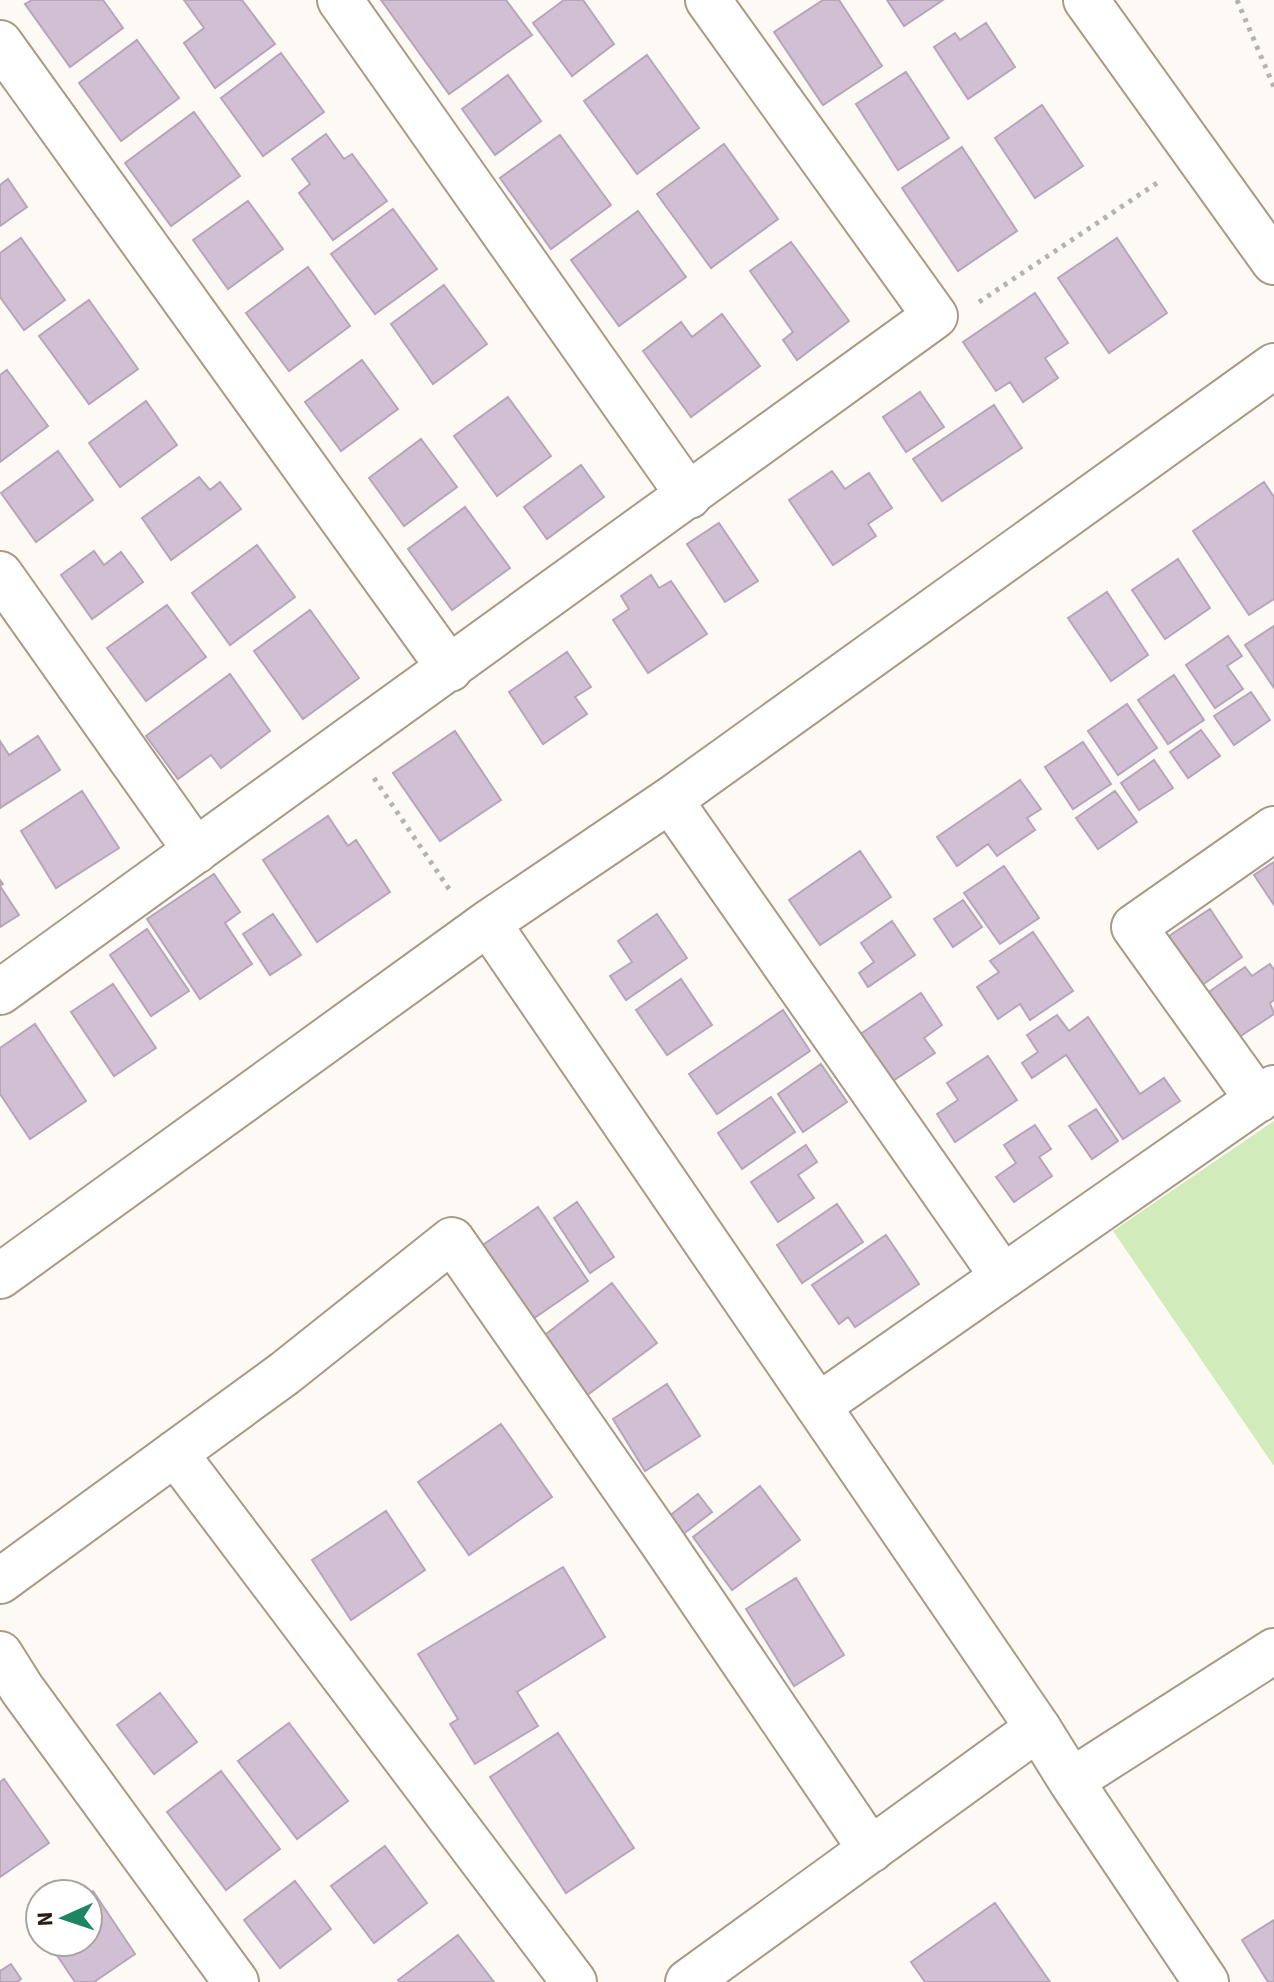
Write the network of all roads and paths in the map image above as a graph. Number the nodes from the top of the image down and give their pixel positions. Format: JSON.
{"nodes":[{"id":1,"x":340,"y":0,"type":"edge"},
{"id":2,"x":708,"y":0,"type":"edge"},
{"id":3,"x":1086,"y":0,"type":"edge"},
{"id":4,"x":1237,"y":0,"type":"edge"},
{"id":5,"x":0,"y":43,"type":"edge"},
{"id":6,"x":1274,"y":87,"type":"edge"},
{"id":7,"x":1165,"y":178,"type":"dead end"},
{"id":8,"x":1274,"y":262,"type":"edge"},
{"id":9,"x":935,"y":316,"type":"junction"},
{"id":10,"x":1274,"y":366,"type":"edge"},
{"id":11,"x":689,"y":496,"type":"junction"},
{"id":12,"x":0,"y":574,"type":"edge"},
{"id":13,"x":450,"y":669,"type":"junction"},
{"id":14,"x":349,"y":741,"type":"junction"},
{"id":15,"x":670,"y":800,"type":"junction"},
{"id":16,"x":1274,"y":829,"type":"edge"},
{"id":17,"x":196,"y":851,"type":"junction"},
{"id":18,"x":449,"y":889,"type":"dead end"},
{"id":19,"x":488,"y":923,"type":"junction"},
{"id":20,"x":0,"y":992,"type":"edge"},
{"id":21,"x":1266,"y":1094,"type":"edge"},
{"id":22,"x":0,"y":1276,"type":"edge"},
{"id":23,"x":1003,"y":1277,"type":"junction"},
{"id":24,"x":818,"y":1406,"type":"junction"},
{"id":25,"x":175,"y":1453,"type":"junction"},
{"id":26,"x":0,"y":1581,"type":"edge"},
{"id":27,"x":0,"y":1654,"type":"edge"},
{"id":28,"x":1269,"y":1664,"type":"edge"},
{"id":29,"x":1038,"y":1728,"type":"junction"},
{"id":30,"x":1071,"y":1781,"type":"junction"},
{"id":31,"x":871,"y":1850,"type":"junction"},
{"id":32,"x":236,"y":1982,"type":"edge"},
{"id":33,"x":574,"y":1982,"type":"edge"},
{"id":34,"x":688,"y":1982,"type":"edge"},
{"id":35,"x":1206,"y":1982,"type":"edge"}],
"edges":[{"from":1,"to":11,"type":"street"},
{"from":2,"to":9,"type":"street"},
{"from":3,"to":8,"type":"street"},
{"from":4,"to":6,"type":"path"},
{"from":5,"to":13,"type":"street"},
{"from":7,"to":9,"type":"path"},
{"from":9,"to":11,"type":"street"},
{"from":10,"to":15,"type":"street"},
{"from":11,"to":13,"type":"street"},
{"from":12,"to":17,"type":"street"},
{"from":13,"to":14,"type":"street"},
{"from":14,"to":17,"type":"street"},
{"from":14,"to":18,"type":"path"},
{"from":15,"to":19,"type":"street"},
{"from":15,"to":23,"type":"street"},
{"from":16,"to":21,"type":"street"},
{"from":17,"to":20,"type":"street"},
{"from":19,"to":22,"type":"street"},
{"from":19,"to":24,"type":"street"},
{"from":21,"to":23,"type":"street"},
{"from":23,"to":24,"type":"street"},
{"from":24,"to":29,"type":"street"},
{"from":25,"to":26,"type":"street"},
{"from":25,"to":31,"type":"street"},
{"from":25,"to":33,"type":"street"},
{"from":27,"to":32,"type":"street"},
{"from":28,"to":30,"type":"street"},
{"from":29,"to":30,"type":"street"},
{"from":29,"to":31,"type":"street"},
{"from":30,"to":35,"type":"street"},
{"from":31,"to":34,"type":"street"}]}
